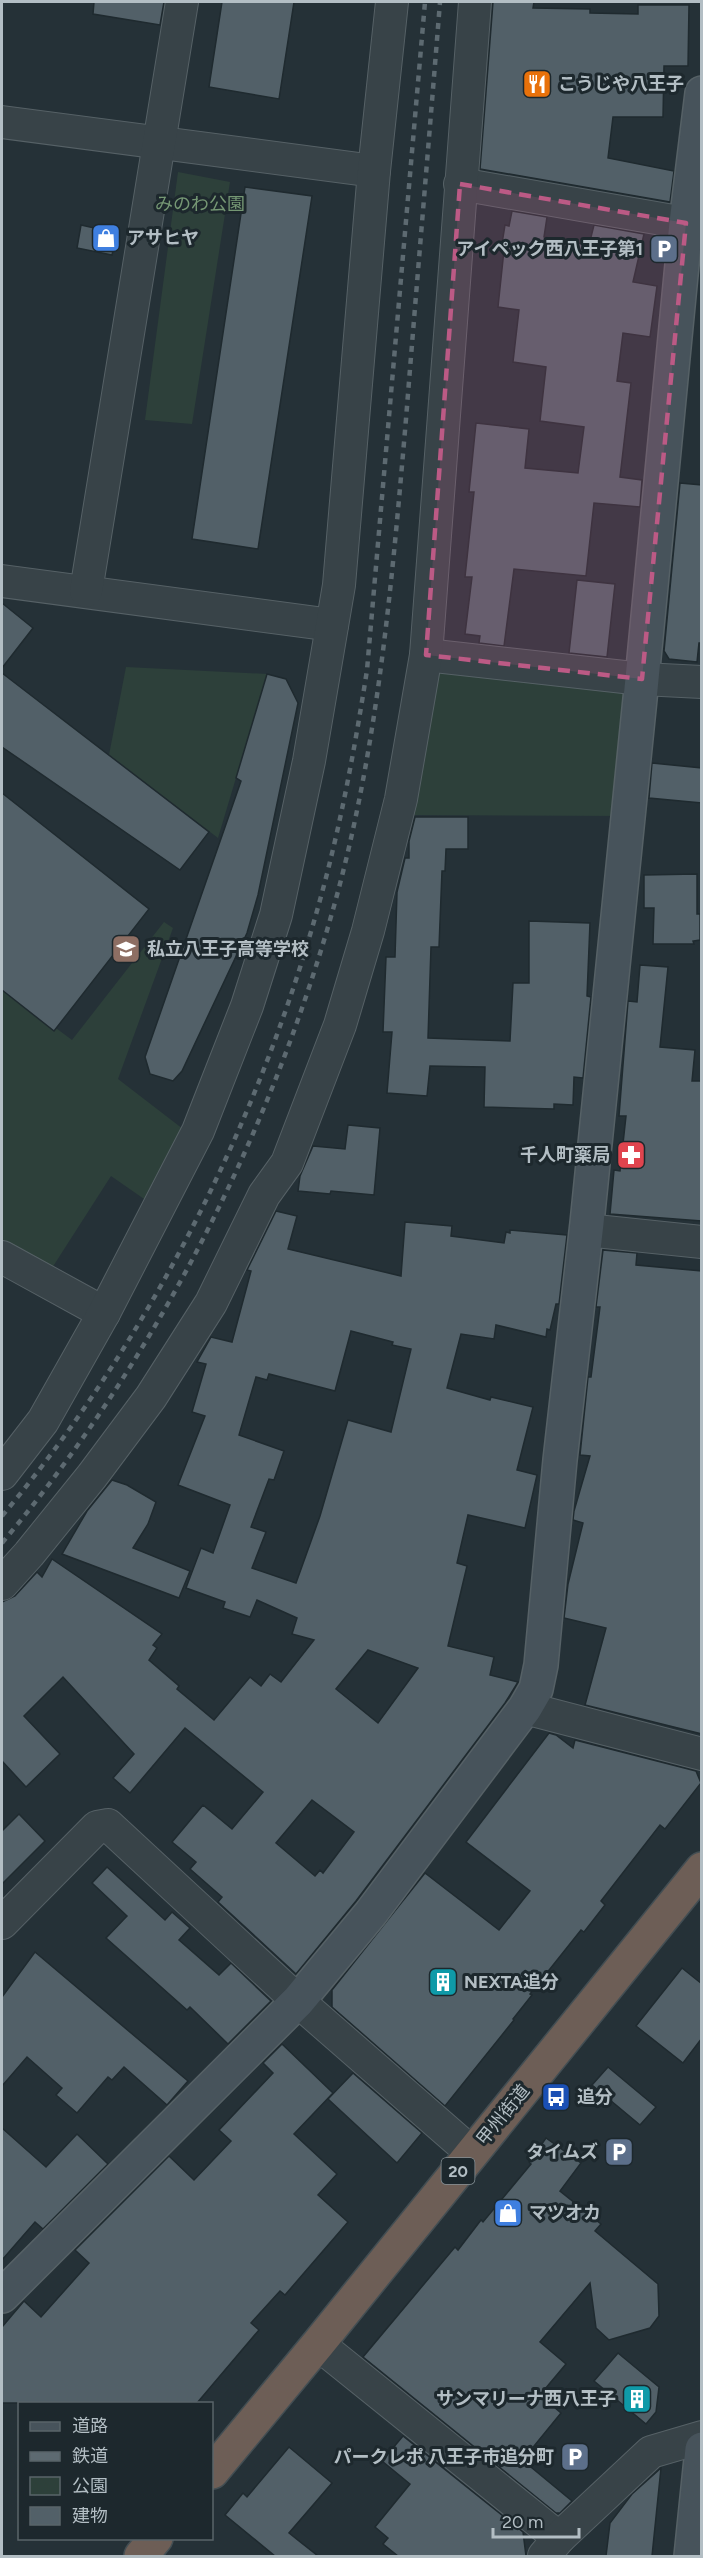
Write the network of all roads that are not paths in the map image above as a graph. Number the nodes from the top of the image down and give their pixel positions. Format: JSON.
{"nodes":[{"id":1,"x":182,"y":2,"type":"edge"},
{"id":2,"x":392,"y":2,"type":"edge"},
{"id":3,"x":475,"y":2,"type":"edge"},
{"id":4,"x":702,"y":93,"type":"edge"},
{"id":5,"x":2,"y":122,"type":"edge"},
{"id":6,"x":159,"y":143,"type":"junction"},
{"id":7,"x":374,"y":171,"type":"junction"},
{"id":8,"x":460,"y":184,"type":"junction"},
{"id":9,"x":694,"y":224,"type":"edge"},
{"id":10,"x":2,"y":581,"type":"edge"},
{"id":11,"x":86,"y":591,"type":"junction"},
{"id":12,"x":332,"y":625,"type":"junction"},
{"id":13,"x":426,"y":655,"type":"junction"},
{"id":14,"x":642,"y":679,"type":"junction"},
{"id":15,"x":702,"y":682,"type":"edge"},
{"id":16,"x":586,"y":1230,"type":"junction"},
{"id":17,"x":702,"y":1242,"type":"edge"},
{"id":18,"x":2,"y":1257,"type":"edge"},
{"id":19,"x":104,"y":1313,"type":"junction"},
{"id":20,"x":2,"y":1474,"type":"edge"},
{"id":21,"x":2,"y":1584,"type":"edge"},
{"id":22,"x":525,"y":1708,"type":"junction"},
{"id":23,"x":702,"y":1754,"type":"edge"},
{"id":24,"x":702,"y":1869,"type":"edge"},
{"id":25,"x":2,"y":1923,"type":"edge"},
{"id":26,"x":298,"y":2001,"type":"junction"},
{"id":27,"x":472,"y":2153,"type":"junction"},
{"id":28,"x":2,"y":2296,"type":"edge"},
{"id":29,"x":318,"y":2344,"type":"junction"},
{"id":30,"x":702,"y":2437,"type":"edge"},
{"id":31,"x":702,"y":2449,"type":"edge"},
{"id":32,"x":213,"y":2471,"type":"edge"},
{"id":33,"x":154,"y":2540,"type":"edge"},
{"id":34,"x":552,"y":2547,"type":"edge"},
{"id":35,"x":141,"y":2556,"type":"edge"},
{"id":36,"x":692,"y":2556,"type":"edge"}],
"edges":[{"from":1,"to":6,"type":"street"},
{"from":2,"to":7,"type":"street"},
{"from":3,"to":8,"type":"street"},
{"from":4,"to":9,"type":"street"},
{"from":5,"to":6,"type":"street"},
{"from":6,"to":7,"type":"street"},
{"from":6,"to":11,"type":"street"},
{"from":7,"to":12,"type":"street"},
{"from":8,"to":9,"type":"street"},
{"from":8,"to":13,"type":"street"},
{"from":9,"to":14,"type":"street"},
{"from":10,"to":11,"type":"street"},
{"from":11,"to":12,"type":"street"},
{"from":12,"to":19,"type":"street"},
{"from":13,"to":14,"type":"street"},
{"from":13,"to":21,"type":"street"},
{"from":14,"to":15,"type":"street"},
{"from":14,"to":16,"type":"street"},
{"from":16,"to":17,"type":"street"},
{"from":16,"to":22,"type":"street"},
{"from":18,"to":19,"type":"street"},
{"from":19,"to":20,"type":"street"},
{"from":22,"to":23,"type":"street"},
{"from":22,"to":26,"type":"street"},
{"from":24,"to":27,"type":"highway","name":"甲州街道","number":"20"},
{"from":25,"to":26,"type":"street"},
{"from":26,"to":27,"type":"street"},
{"from":26,"to":28,"type":"street"},
{"from":27,"to":29,"type":"highway","name":"甲州街道","number":"20"},
{"from":29,"to":32,"type":"highway","name":"甲州街道","number":"20"},
{"from":29,"to":34,"type":"street"},
{"from":30,"to":34,"type":"street"},
{"from":31,"to":36,"type":"street"},
{"from":33,"to":35,"type":"highway"}]}
